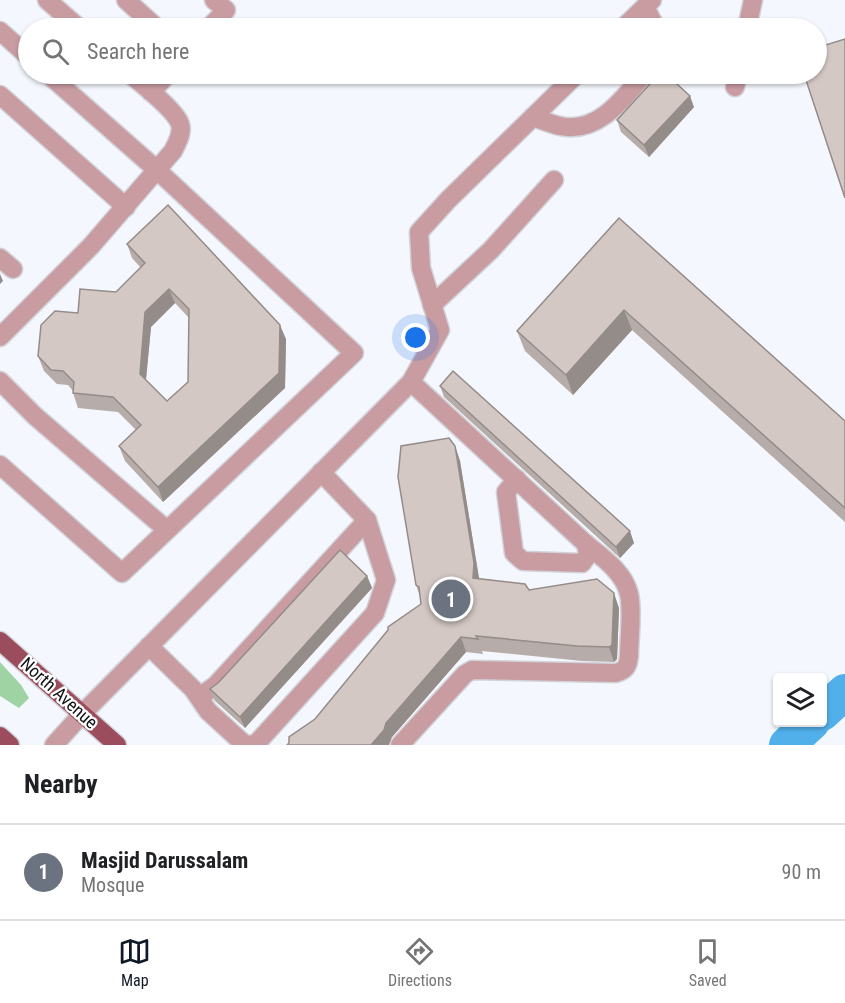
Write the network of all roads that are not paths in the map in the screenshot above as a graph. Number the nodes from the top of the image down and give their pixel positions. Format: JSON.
{"nodes":[{"id":1,"x":47,"y":0,"type":"edge"},
{"id":2,"x":126,"y":0,"type":"edge"},
{"id":3,"x":214,"y":0,"type":"edge"},
{"id":4,"x":753,"y":0,"type":"edge"},
{"id":5,"x":649,"y":3,"type":"edge"},
{"id":6,"x":68,"y":18,"type":"edge"},
{"id":7,"x":146,"y":18,"type":"edge"},
{"id":8,"x":218,"y":18,"type":"edge"},
{"id":9,"x":633,"y":18,"type":"edge"},
{"id":10,"x":653,"y":18,"type":"edge"},
{"id":11,"x":749,"y":18,"type":"edge"},
{"id":12,"x":0,"y":31,"type":"edge"},
{"id":13,"x":18,"y":47,"type":"edge"},
{"id":14,"x":59,"y":84,"type":"edge"},
{"id":15,"x":142,"y":84,"type":"edge"},
{"id":16,"x":159,"y":84,"type":"edge"},
{"id":17,"x":567,"y":84,"type":"edge"},
{"id":18,"x":635,"y":84,"type":"edge"},
{"id":19,"x":151,"y":92,"type":"junction"},
{"id":20,"x":0,"y":95,"type":"edge"},
{"id":21,"x":533,"y":117,"type":"junction"},
{"id":22,"x":157,"y":170,"type":"junction"},
{"id":23,"x":554,"y":180,"type":"dead end"},
{"id":24,"x":126,"y":207,"type":"junction"},
{"id":25,"x":432,"y":305,"type":"junction"},
{"id":26,"x":0,"y":337,"type":"edge"},
{"id":27,"x":0,"y":381,"type":"edge"},
{"id":28,"x":411,"y":381,"type":"junction"},
{"id":29,"x":0,"y":465,"type":"edge"},
{"id":30,"x":321,"y":472,"type":"junction"},
{"id":31,"x":517,"y":479,"type":"junction"},
{"id":32,"x":368,"y":520,"type":"junction"},
{"id":33,"x":167,"y":530,"type":"junction"},
{"id":34,"x":586,"y":544,"type":"junction"},
{"id":35,"x":0,"y":641,"type":"edge"},
{"id":36,"x":149,"y":646,"type":"junction"},
{"id":37,"x":199,"y":698,"type":"junction"},
{"id":38,"x":82,"y":714,"type":"junction"},
{"id":39,"x":0,"y":736,"type":"edge"},
{"id":40,"x":10,"y":745,"type":"edge"},
{"id":41,"x":54,"y":745,"type":"edge"},
{"id":42,"x":117,"y":745,"type":"edge"},
{"id":43,"x":245,"y":745,"type":"edge"},
{"id":44,"x":255,"y":745,"type":"edge"},
{"id":45,"x":400,"y":745,"type":"edge"}],
"edges":[{"from":1,"to":6,"type":"street"},
{"from":2,"to":7,"type":"street"},
{"from":3,"to":8,"type":"street"},
{"from":4,"to":11,"type":"street"},
{"from":5,"to":9,"type":"street"},
{"from":5,"to":10,"type":"street"},
{"from":12,"to":13,"type":"street"},
{"from":14,"to":22,"type":"street"},
{"from":15,"to":19,"type":"street"},
{"from":16,"to":19,"type":"street"},
{"from":17,"to":21,"type":"street"},
{"from":18,"to":21,"type":"street"},
{"from":19,"to":22,"type":"street"},
{"from":20,"to":24,"type":"street"},
{"from":21,"to":25,"type":"street"},
{"from":22,"to":24,"type":"street"},
{"from":22,"to":33,"type":"street"},
{"from":23,"to":25,"type":"street"},
{"from":24,"to":26,"type":"street"},
{"from":25,"to":28,"type":"street"},
{"from":27,"to":33,"type":"street"},
{"from":28,"to":30,"type":"street"},
{"from":28,"to":31,"type":"street"},
{"from":29,"to":33,"type":"street"},
{"from":30,"to":32,"type":"street"},
{"from":30,"to":36,"type":"street"},
{"from":31,"to":34,"type":"street"},
{"from":31,"to":34,"type":"street"},
{"from":32,"to":37,"type":"street"},
{"from":32,"to":44,"type":"street"},
{"from":34,"to":45,"type":"street"},
{"from":35,"to":38,"type":"main road","name":"North Avenue"},
{"from":36,"to":37,"type":"street"},
{"from":36,"to":38,"type":"street"},
{"from":37,"to":43,"type":"street"},
{"from":38,"to":41,"type":"street"},
{"from":38,"to":42,"type":"main road","name":"North Avenue"},
{"from":39,"to":40,"type":"main road"},
{"from":43,"to":44,"type":"street"}]}
